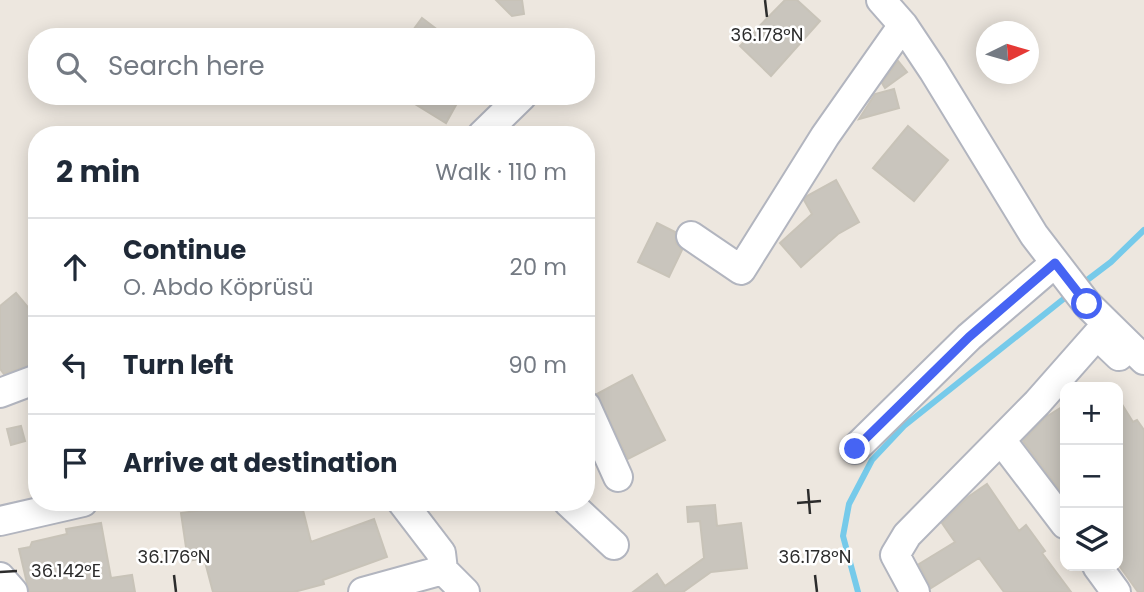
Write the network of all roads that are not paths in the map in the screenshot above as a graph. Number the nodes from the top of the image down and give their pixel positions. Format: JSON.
{"nodes":[{"id":1,"x":881,"y":0,"type":"edge"},
{"id":2,"x":903,"y":25,"type":"junction"},
{"id":3,"x":514,"y":105,"type":"edge"},
{"id":4,"x":491,"y":126,"type":"edge"},
{"id":5,"x":691,"y":236,"type":"dead end"},
{"id":6,"x":1069,"y":281,"type":"junction"},
{"id":7,"x":1102,"y":330,"type":"junction"},
{"id":8,"x":1144,"y":360,"type":"edge"},
{"id":9,"x":1144,"y":378,"type":"edge"},
{"id":10,"x":28,"y":382,"type":"edge"},
{"id":11,"x":0,"y":393,"type":"edge"},
{"id":12,"x":595,"y":427,"type":"edge"},
{"id":13,"x":1001,"y":440,"type":"junction"},
{"id":14,"x":855,"y":449,"type":"dead end"},
{"id":15,"x":618,"y":477,"type":"dead end"},
{"id":16,"x":44,"y":511,"type":"edge"},
{"id":17,"x":409,"y":511,"type":"edge"},
{"id":18,"x":578,"y":511,"type":"edge"},
{"id":19,"x":1060,"y":517,"type":"edge"},
{"id":20,"x":0,"y":521,"type":"edge"},
{"id":21,"x":614,"y":545,"type":"dead end"},
{"id":22,"x":443,"y":569,"type":"junction"},
{"id":23,"x":1101,"y":571,"type":"edge"},
{"id":24,"x":0,"y":577,"type":"edge"},
{"id":25,"x":13,"y":592,"type":"edge"},
{"id":26,"x":363,"y":592,"type":"edge"},
{"id":27,"x":465,"y":592,"type":"edge"},
{"id":28,"x":915,"y":592,"type":"edge"},
{"id":29,"x":1116,"y":592,"type":"edge"}],
"edges":[{"from":1,"to":2,"type":"street"},
{"from":2,"to":5,"type":"street"},
{"from":2,"to":6,"type":"street"},
{"from":3,"to":4,"type":"street"},
{"from":6,"to":7,"type":"street"},
{"from":6,"to":14,"type":"street"},
{"from":7,"to":8,"type":"street"},
{"from":7,"to":9,"type":"street"},
{"from":7,"to":13,"type":"street"},
{"from":10,"to":11,"type":"street"},
{"from":12,"to":15,"type":"street"},
{"from":13,"to":19,"type":"street"},
{"from":13,"to":28,"type":"street"},
{"from":16,"to":20,"type":"street"},
{"from":17,"to":22,"type":"street"},
{"from":18,"to":21,"type":"street"},
{"from":22,"to":26,"type":"street"},
{"from":22,"to":27,"type":"street"},
{"from":23,"to":29,"type":"street"},
{"from":24,"to":25,"type":"street"}]}
